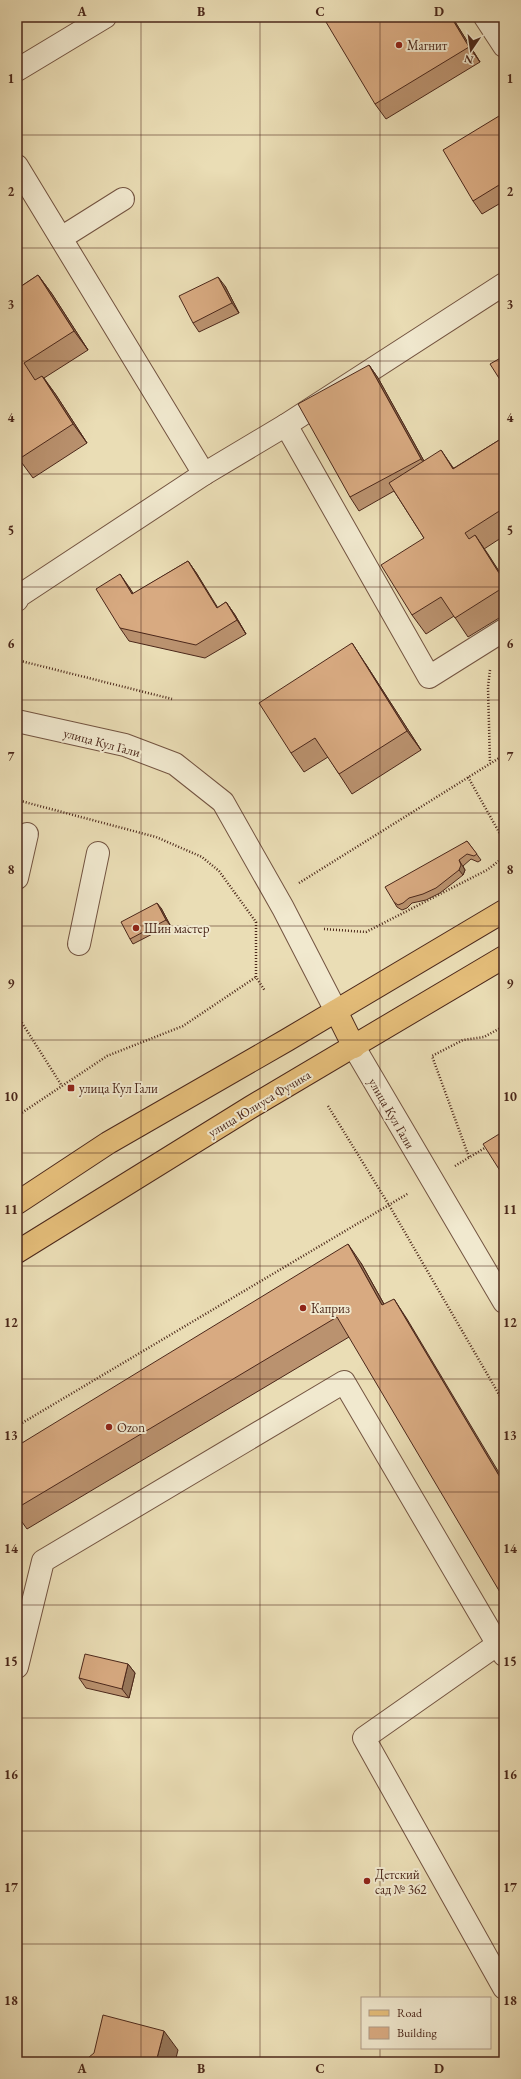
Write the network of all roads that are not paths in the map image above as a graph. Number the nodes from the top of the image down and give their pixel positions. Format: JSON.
{"nodes":[{"id":1,"x":105,"y":17,"type":"edge"},
{"id":2,"x":485,"y":17,"type":"edge"},
{"id":3,"x":504,"y":46,"type":"edge"},
{"id":4,"x":17,"y":70,"type":"edge"},
{"id":5,"x":17,"y":166,"type":"edge"},
{"id":6,"x":123,"y":199,"type":"dead end"},
{"id":7,"x":61,"y":238,"type":"junction"},
{"id":8,"x":504,"y":284,"type":"edge"},
{"id":9,"x":286,"y":425,"type":"junction"},
{"id":10,"x":204,"y":474,"type":"junction"},
{"id":11,"x":17,"y":600,"type":"edge"},
{"id":12,"x":499,"y":633,"type":"edge"},
{"id":13,"x":17,"y":721,"type":"edge"},
{"id":14,"x":27,"y":834,"type":"dead end"},
{"id":15,"x":98,"y":853,"type":"dead end"},
{"id":16,"x":17,"y":878,"type":"edge"},
{"id":17,"x":504,"y":911,"type":"edge"},
{"id":18,"x":79,"y":944,"type":"dead end"},
{"id":19,"x":504,"y":957,"type":"edge"},
{"id":20,"x":336,"y":1011,"type":"junction"},
{"id":21,"x":354,"y":1047,"type":"junction"},
{"id":22,"x":17,"y":1203,"type":"edge"},
{"id":23,"x":17,"y":1252,"type":"edge"},
{"id":24,"x":504,"y":1302,"type":"edge"},
{"id":25,"x":501,"y":1650,"type":"edge"},
{"id":26,"x":17,"y":1667,"type":"edge"},
{"id":27,"x":504,"y":1988,"type":"edge"}],
"edges":[{"from":1,"to":4,"type":"street"},
{"from":2,"to":3,"type":"street"},
{"from":5,"to":7,"type":"street"},
{"from":6,"to":7,"type":"street"},
{"from":7,"to":10,"type":"street"},
{"from":8,"to":9,"type":"street"},
{"from":9,"to":10,"type":"street"},
{"from":9,"to":12,"type":"street"},
{"from":10,"to":11,"type":"street"},
{"from":13,"to":20,"type":"street","name":"улица Кул Гали"},
{"from":14,"to":16,"type":"street"},
{"from":15,"to":18,"type":"street"},
{"from":17,"to":20,"type":"main road"},
{"from":19,"to":21,"type":"main road","name":"улица Юлиуса Фучика"},
{"from":20,"to":21,"type":"main road","name":"улица Кул Гали"},
{"from":20,"to":22,"type":"main road"},
{"from":21,"to":23,"type":"main road","name":"улица Юлиуса Фучика"},
{"from":21,"to":24,"type":"street","name":"улица Кул Гали"},
{"from":25,"to":26,"type":"street"},
{"from":25,"to":27,"type":"street"}]}
